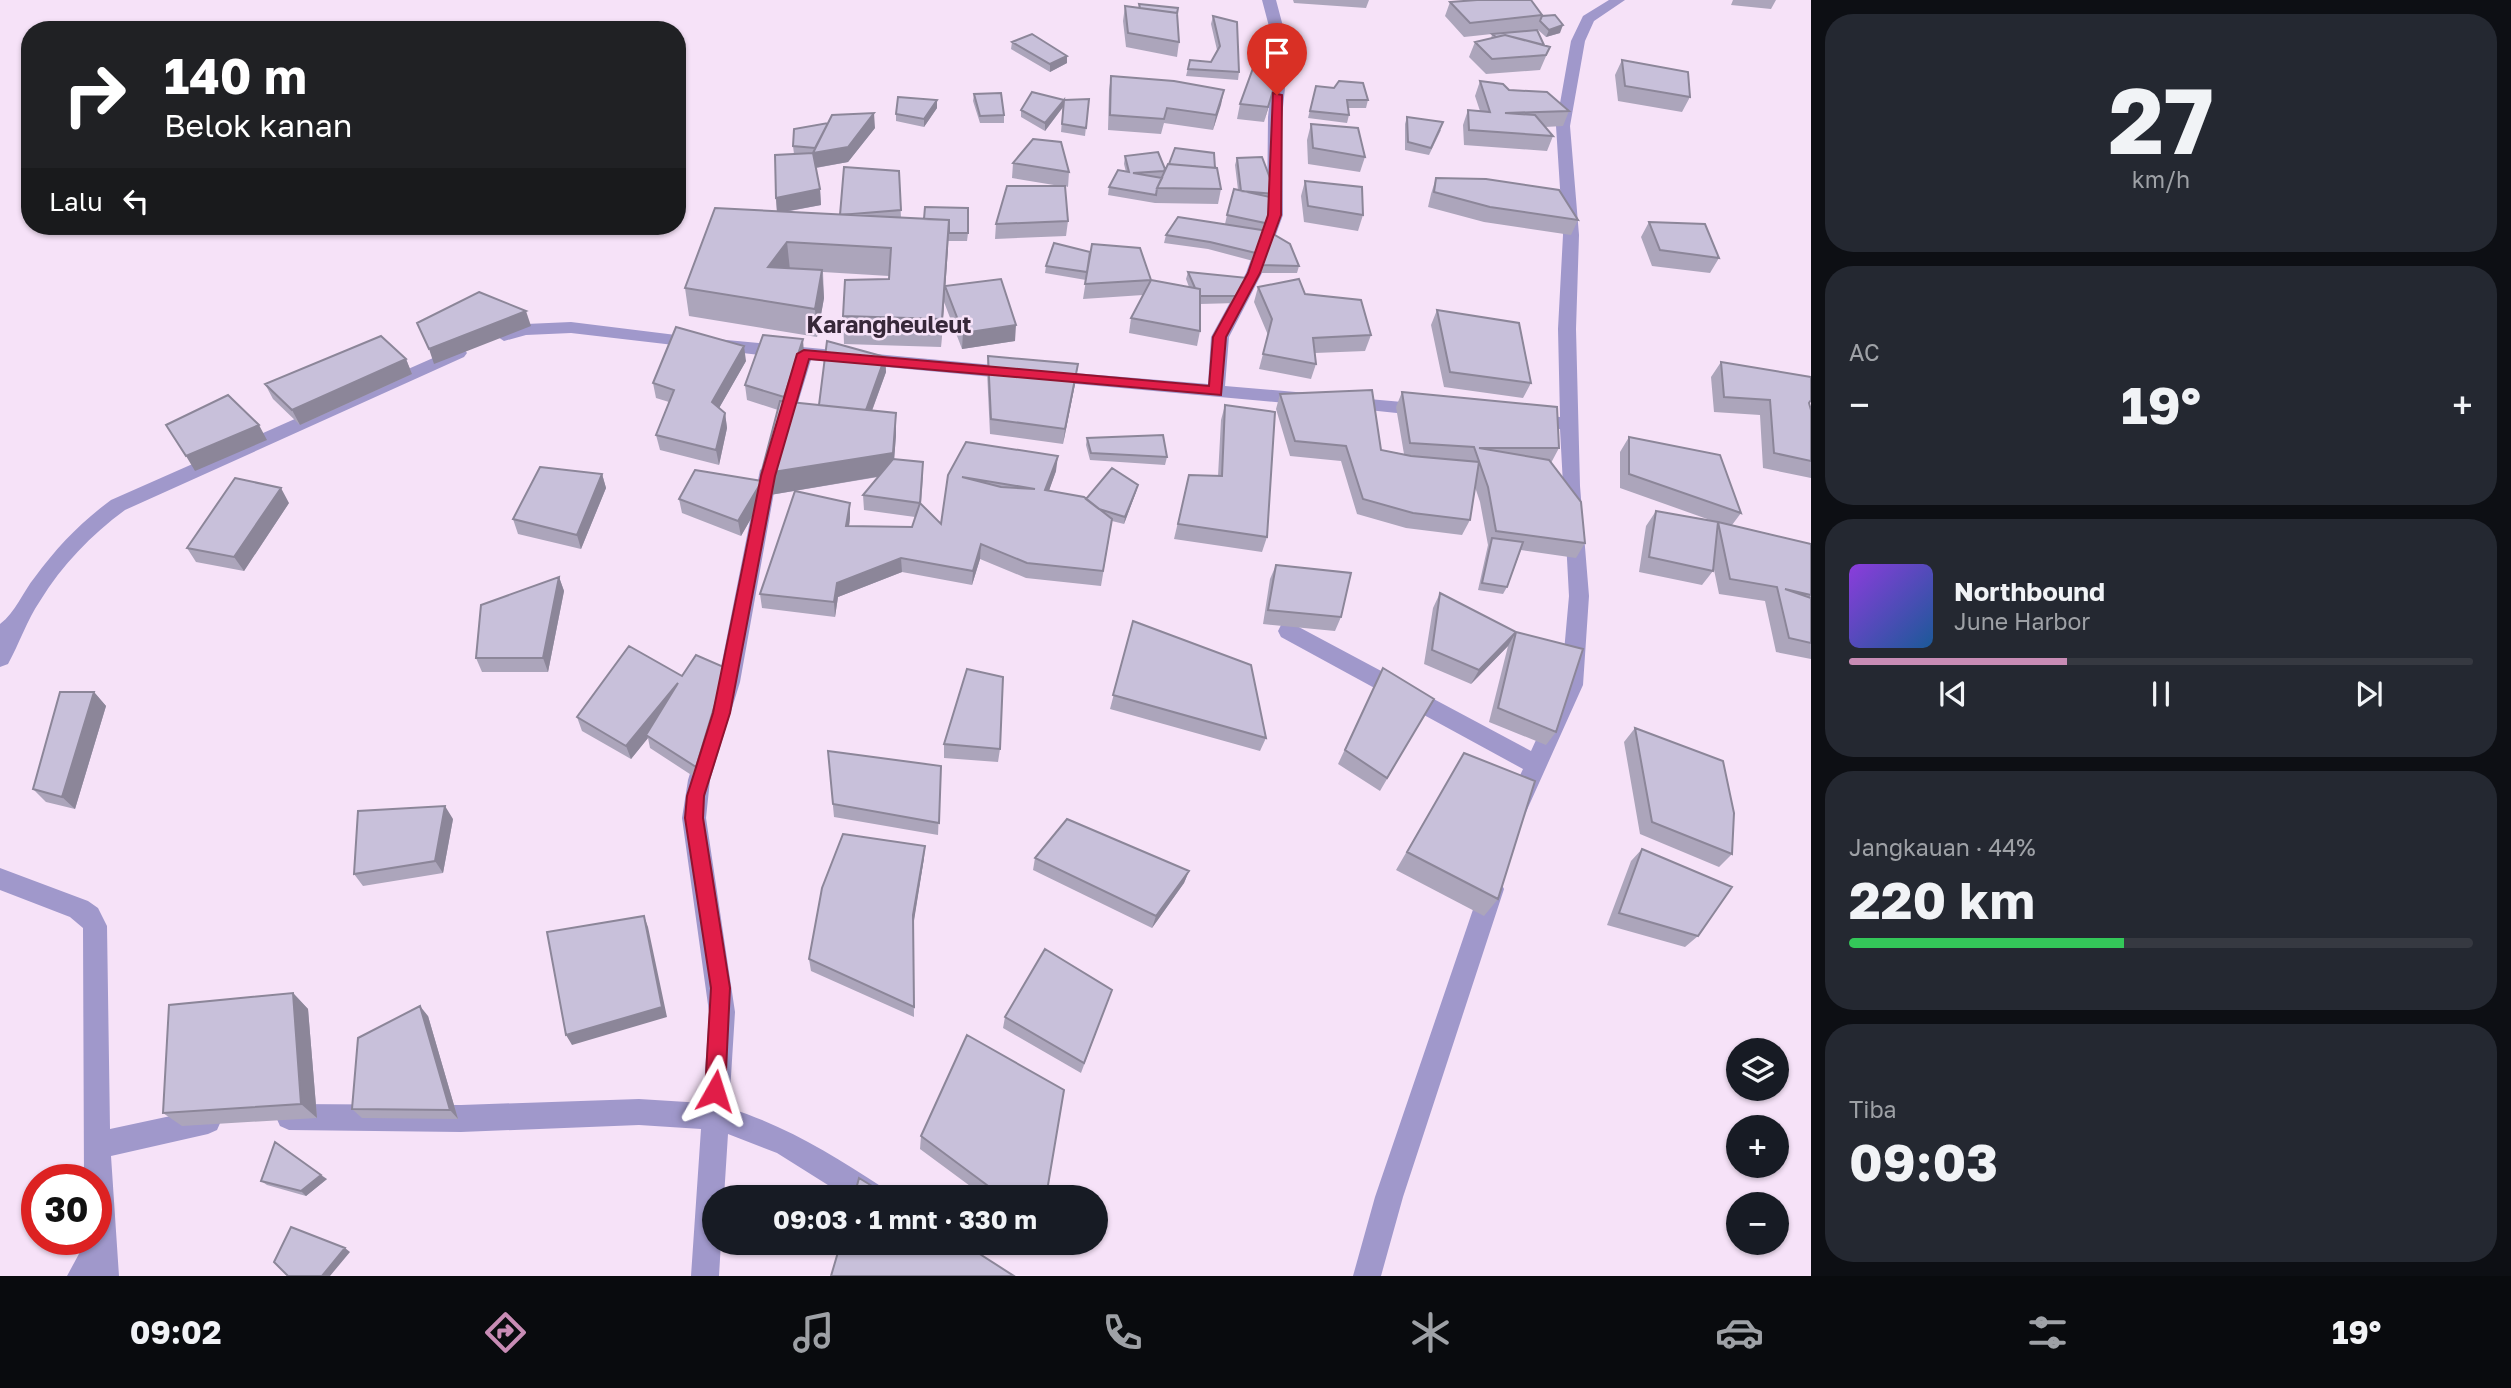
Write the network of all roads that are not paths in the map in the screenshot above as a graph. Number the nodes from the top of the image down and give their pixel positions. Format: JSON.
{"nodes":[{"id":1,"x":1269,"y":0,"type":"edge"},
{"id":2,"x":1618,"y":0,"type":"edge"},
{"id":3,"x":804,"y":354,"type":"junction"},
{"id":4,"x":1216,"y":391,"type":"junction"},
{"id":5,"x":1445,"y":412,"type":"edge"},
{"id":6,"x":1509,"y":418,"type":"edge"},
{"id":7,"x":1569,"y":424,"type":"junction"},
{"id":8,"x":21,"y":620,"type":"junction"},
{"id":9,"x":1288,"y":631,"type":"edge"},
{"id":10,"x":0,"y":636,"type":"edge"},
{"id":11,"x":0,"y":658,"type":"edge"},
{"id":12,"x":1537,"y":765,"type":"junction"},
{"id":13,"x":1510,"y":828,"type":"edge"},
{"id":14,"x":1499,"y":866,"type":"edge"},
{"id":15,"x":0,"y":879,"type":"edge"},
{"id":16,"x":713,"y":1118,"type":"junction"},
{"id":17,"x":97,"y":1145,"type":"junction"},
{"id":18,"x":98,"y":1164,"type":"edge"},
{"id":19,"x":853,"y":1185,"type":"edge"},
{"id":20,"x":93,"y":1255,"type":"edge"},
{"id":21,"x":102,"y":1255,"type":"edge"},
{"id":22,"x":80,"y":1276,"type":"edge"},
{"id":23,"x":105,"y":1276,"type":"edge"},
{"id":24,"x":705,"y":1276,"type":"edge"},
{"id":25,"x":1367,"y":1276,"type":"edge"}],
"edges":[{"from":1,"to":4,"type":"street"},
{"from":2,"to":7,"type":"street"},
{"from":3,"to":4,"type":"street"},
{"from":3,"to":8,"type":"street"},
{"from":3,"to":16,"type":"street"},
{"from":4,"to":5,"type":"street"},
{"from":6,"to":7,"type":"street"},
{"from":7,"to":12,"type":"street"},
{"from":8,"to":10,"type":"street"},
{"from":8,"to":11,"type":"street"},
{"from":9,"to":12,"type":"street"},
{"from":12,"to":13,"type":"street"},
{"from":14,"to":25,"type":"street"},
{"from":15,"to":17,"type":"street"},
{"from":16,"to":17,"type":"street"},
{"from":16,"to":19,"type":"street"},
{"from":16,"to":24,"type":"street"},
{"from":17,"to":18,"type":"street"},
{"from":20,"to":22,"type":"street"},
{"from":21,"to":23,"type":"street"}]}
